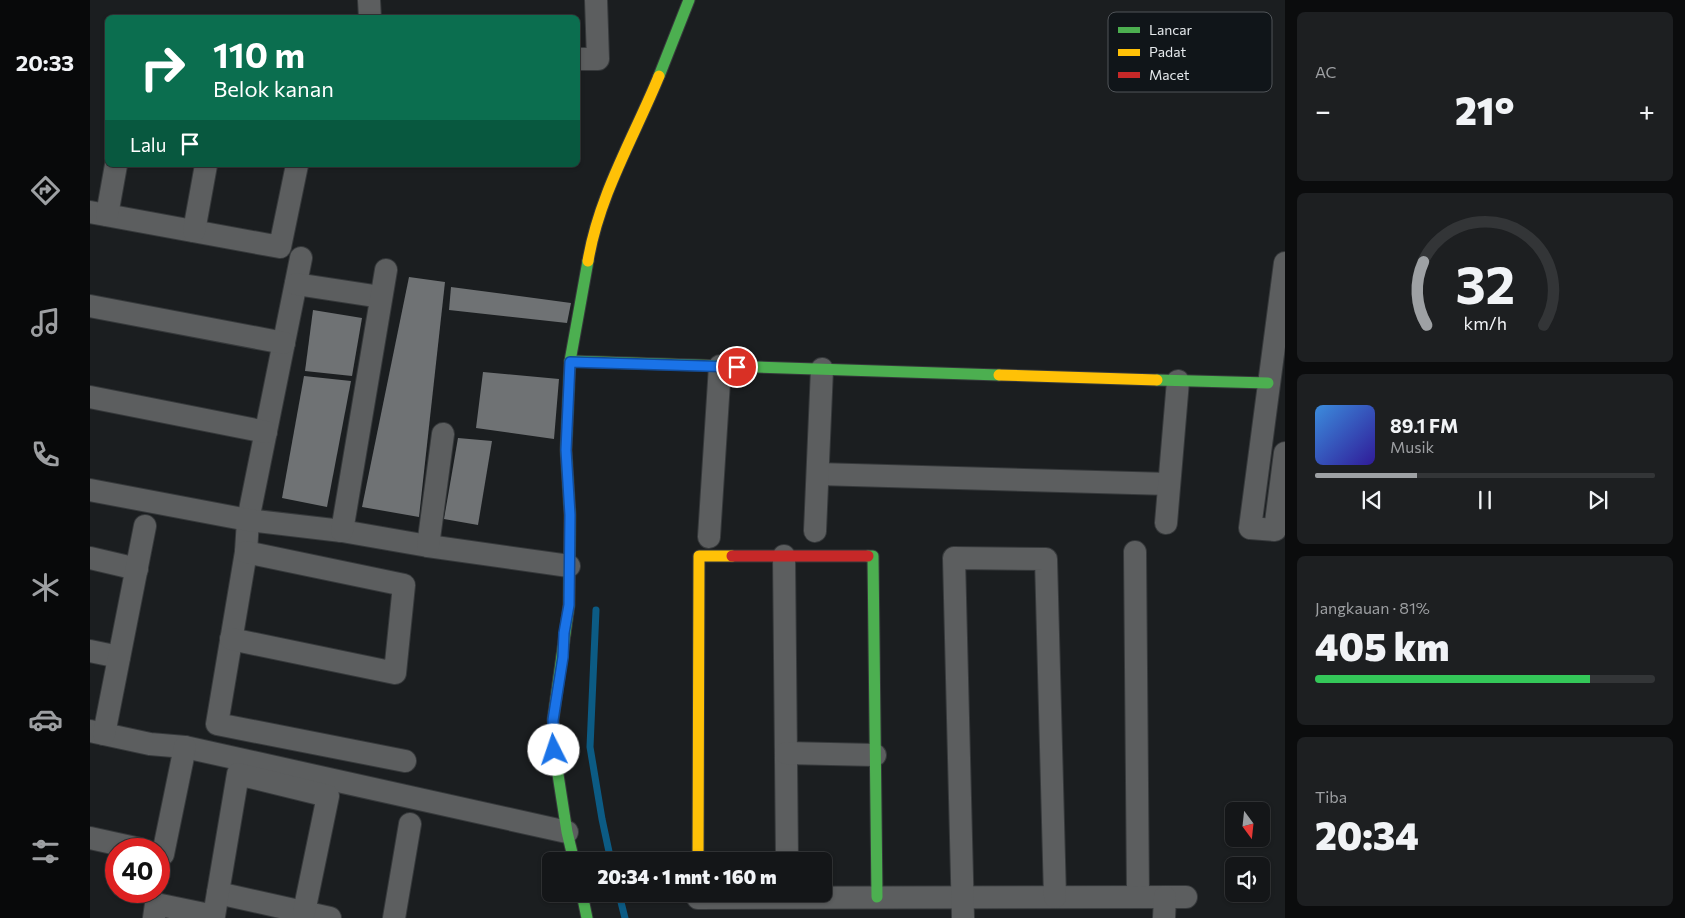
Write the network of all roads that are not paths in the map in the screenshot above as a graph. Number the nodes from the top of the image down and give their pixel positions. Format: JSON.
{"nodes":[{"id":1,"x":369,"y":0,"type":"edge"},
{"id":2,"x":596,"y":0,"type":"edge"},
{"id":3,"x":689,"y":0,"type":"edge"},
{"id":4,"x":370,"y":15,"type":"edge"},
{"id":5,"x":580,"y":60,"type":"edge"},
{"id":6,"x":115,"y":167,"type":"edge"},
{"id":7,"x":206,"y":167,"type":"edge"},
{"id":8,"x":297,"y":167,"type":"edge"},
{"id":9,"x":98,"y":214,"type":"edge"},
{"id":10,"x":194,"y":231,"type":"junction"},
{"id":11,"x":301,"y":258,"type":"dead end"},
{"id":12,"x":1285,"y":263,"type":"edge"},
{"id":13,"x":386,"y":270,"type":"dead end"},
{"id":14,"x":296,"y":284,"type":"junction"},
{"id":15,"x":381,"y":297,"type":"junction"},
{"id":16,"x":90,"y":306,"type":"edge"},
{"id":17,"x":284,"y":343,"type":"junction"},
{"id":18,"x":570,"y":362,"type":"junction"},
{"id":19,"x":720,"y":366,"type":"junction"},
{"id":20,"x":822,"y":369,"type":"junction"},
{"id":21,"x":1178,"y":380,"type":"junction"},
{"id":22,"x":1268,"y":384,"type":"junction"},
{"id":23,"x":90,"y":397,"type":"edge"},
{"id":24,"x":266,"y":432,"type":"junction"},
{"id":25,"x":443,"y":434,"type":"dead end"},
{"id":26,"x":1285,"y":453,"type":"edge"},
{"id":27,"x":818,"y":474,"type":"junction"},
{"id":28,"x":1169,"y":484,"type":"junction"},
{"id":29,"x":90,"y":490,"type":"edge"},
{"id":30,"x":248,"y":520,"type":"junction"},
{"id":31,"x":1166,"y":523,"type":"dead end"},
{"id":32,"x":145,"y":526,"type":"dead end"},
{"id":33,"x":342,"y":531,"type":"junction"},
{"id":34,"x":816,"y":531,"type":"dead end"},
{"id":35,"x":709,"y":537,"type":"dead end"},
{"id":36,"x":428,"y":546,"type":"junction"},
{"id":37,"x":246,"y":552,"type":"junction"},
{"id":38,"x":1135,"y":552,"type":"dead end"},
{"id":39,"x":784,"y":556,"type":"junction"},
{"id":40,"x":90,"y":558,"type":"edge"},
{"id":41,"x":569,"y":566,"type":"junction"},
{"id":42,"x":137,"y":569,"type":"junction"},
{"id":43,"x":231,"y":639,"type":"junction"},
{"id":44,"x":90,"y":651,"type":"edge"},
{"id":45,"x":119,"y":657,"type":"junction"},
{"id":46,"x":97,"y":732,"type":"edge"},
{"id":47,"x":185,"y":747,"type":"junction"},
{"id":48,"x":786,"y":753,"type":"junction"},
{"id":49,"x":875,"y":755,"type":"junction"},
{"id":50,"x":405,"y":761,"type":"dead end"},
{"id":51,"x":410,"y":824,"type":"dead end"},
{"id":52,"x":567,"y":832,"type":"junction"},
{"id":53,"x":90,"y":838,"type":"edge"},
{"id":54,"x":166,"y":838,"type":"edge"},
{"id":55,"x":105,"y":841,"type":"edge"},
{"id":56,"x":572,"y":852,"type":"edge"},
{"id":57,"x":698,"y":852,"type":"edge"},
{"id":58,"x":787,"y":852,"type":"edge"},
{"id":59,"x":218,"y":893,"type":"junction"},
{"id":60,"x":832,"y":897,"type":"edge"},
{"id":61,"x":876,"y":897,"type":"junction"},
{"id":62,"x":1055,"y":897,"type":"junction"},
{"id":63,"x":1138,"y":897,"type":"junction"},
{"id":64,"x":584,"y":902,"type":"edge"},
{"id":65,"x":1172,"y":904,"type":"edge"},
{"id":66,"x":963,"y":908,"type":"edge"},
{"id":67,"x":247,"y":909,"type":"edge"},
{"id":68,"x":304,"y":912,"type":"junction"},
{"id":69,"x":154,"y":918,"type":"edge"},
{"id":70,"x":330,"y":918,"type":"edge"},
{"id":71,"x":394,"y":918,"type":"edge"},
{"id":72,"x":587,"y":918,"type":"edge"}],
"edges":[{"from":1,"to":4,"type":"street"},
{"from":2,"to":5,"type":"street"},
{"from":3,"to":18,"type":"street"},
{"from":6,"to":9,"type":"street"},
{"from":7,"to":10,"type":"street"},
{"from":8,"to":10,"type":"street"},
{"from":9,"to":10,"type":"street"},
{"from":11,"to":14,"type":"street"},
{"from":12,"to":22,"type":"street"},
{"from":13,"to":15,"type":"street"},
{"from":14,"to":15,"type":"street"},
{"from":14,"to":17,"type":"street"},
{"from":15,"to":33,"type":"street"},
{"from":16,"to":17,"type":"street"},
{"from":17,"to":24,"type":"street"},
{"from":18,"to":19,"type":"street"},
{"from":18,"to":41,"type":"street"},
{"from":19,"to":20,"type":"street"},
{"from":19,"to":35,"type":"street"},
{"from":20,"to":21,"type":"street"},
{"from":20,"to":27,"type":"street"},
{"from":21,"to":22,"type":"street"},
{"from":21,"to":28,"type":"street"},
{"from":22,"to":26,"type":"street"},
{"from":23,"to":24,"type":"street"},
{"from":24,"to":30,"type":"street"},
{"from":25,"to":36,"type":"street"},
{"from":27,"to":28,"type":"street"},
{"from":27,"to":34,"type":"street"},
{"from":28,"to":31,"type":"street"},
{"from":29,"to":30,"type":"street"},
{"from":30,"to":33,"type":"street"},
{"from":30,"to":37,"type":"street"},
{"from":32,"to":42,"type":"street"},
{"from":33,"to":36,"type":"street"},
{"from":36,"to":41,"type":"street"},
{"from":37,"to":43,"type":"street"},
{"from":37,"to":43,"type":"street"},
{"from":38,"to":63,"type":"street"},
{"from":39,"to":48,"type":"street"},
{"from":39,"to":49,"type":"street"},
{"from":39,"to":57,"type":"street"},
{"from":40,"to":42,"type":"street"},
{"from":41,"to":52,"type":"street"},
{"from":42,"to":45,"type":"street"},
{"from":43,"to":50,"type":"street"},
{"from":44,"to":45,"type":"street"},
{"from":45,"to":46,"type":"street"},
{"from":46,"to":47,"type":"street"},
{"from":47,"to":52,"type":"street"},
{"from":47,"to":54,"type":"street"},
{"from":48,"to":49,"type":"street"},
{"from":48,"to":58,"type":"street"},
{"from":49,"to":61,"type":"street"},
{"from":51,"to":71,"type":"street"},
{"from":52,"to":56,"type":"street"},
{"from":53,"to":55,"type":"street"},
{"from":59,"to":67,"type":"street"},
{"from":59,"to":68,"type":"street"},
{"from":59,"to":69,"type":"street"},
{"from":60,"to":61,"type":"street"},
{"from":61,"to":66,"type":"street"},
{"from":62,"to":63,"type":"street"},
{"from":62,"to":66,"type":"street"},
{"from":62,"to":66,"type":"street"},
{"from":63,"to":65,"type":"street"},
{"from":64,"to":72,"type":"street"},
{"from":67,"to":68,"type":"street"},
{"from":68,"to":70,"type":"street"}]}
